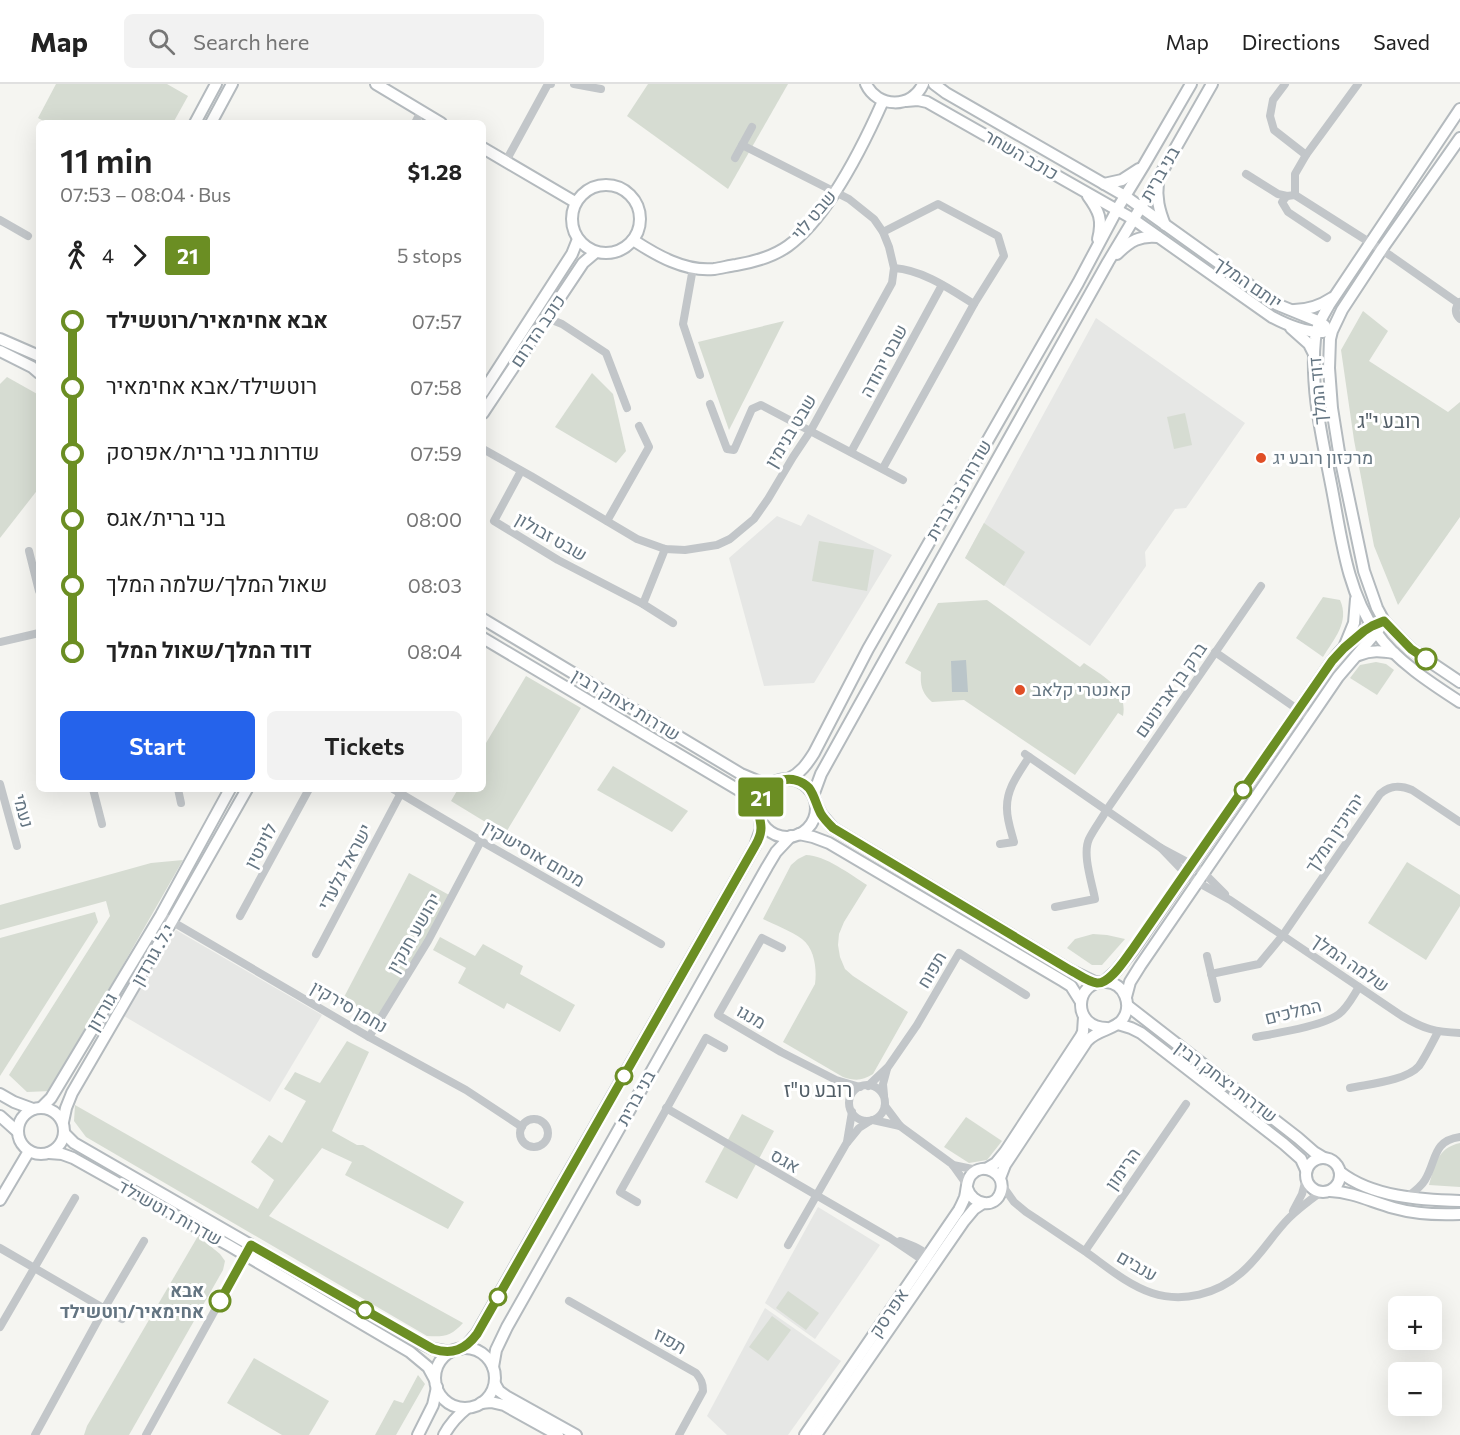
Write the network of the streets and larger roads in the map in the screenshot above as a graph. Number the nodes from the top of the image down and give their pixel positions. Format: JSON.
{"nodes":[{"id":1,"x":216,"y":84,"type":"edge"},
{"id":2,"x":232,"y":84,"type":"edge"},
{"id":3,"x":376,"y":84,"type":"edge"},
{"id":4,"x":549,"y":84,"type":"edge"},
{"id":5,"x":574,"y":84,"type":"edge"},
{"id":6,"x":866,"y":84,"type":"edge"},
{"id":7,"x":923,"y":84,"type":"edge"},
{"id":8,"x":934,"y":84,"type":"edge"},
{"id":9,"x":1191,"y":84,"type":"edge"},
{"id":10,"x":1212,"y":84,"type":"edge"},
{"id":11,"x":1285,"y":84,"type":"edge"},
{"id":12,"x":1358,"y":84,"type":"edge"},
{"id":13,"x":601,"y":89,"type":"dead end"},
{"id":14,"x":883,"y":101,"type":"junction"},
{"id":15,"x":906,"y":101,"type":"junction"},
{"id":16,"x":1460,"y":109,"type":"edge"},
{"id":17,"x":421,"y":111,"type":"junction"},
{"id":18,"x":197,"y":120,"type":"edge"},
{"id":19,"x":214,"y":120,"type":"edge"},
{"id":20,"x":416,"y":120,"type":"edge"},
{"id":21,"x":436,"y":120,"type":"edge"},
{"id":22,"x":752,"y":127,"type":"dead end"},
{"id":23,"x":1460,"y":138,"type":"edge"},
{"id":24,"x":742,"y":145,"type":"junction"},
{"id":25,"x":486,"y":150,"type":"edge"},
{"id":26,"x":1306,"y":155,"type":"junction"},
{"id":27,"x":735,"y":158,"type":"dead end"},
{"id":28,"x":506,"y":161,"type":"junction"},
{"id":29,"x":1144,"y":165,"type":"junction"},
{"id":30,"x":1246,"y":174,"type":"dead end"},
{"id":31,"x":1159,"y":177,"type":"junction"},
{"id":32,"x":1104,"y":184,"type":"junction"},
{"id":33,"x":835,"y":192,"type":"junction"},
{"id":34,"x":1086,"y":193,"type":"junction"},
{"id":35,"x":1125,"y":196,"type":"junction"},
{"id":36,"x":1291,"y":196,"type":"junction"},
{"id":37,"x":575,"y":202,"type":"junction"},
{"id":38,"x":1140,"y":208,"type":"junction"},
{"id":39,"x":1117,"y":210,"type":"junction"},
{"id":40,"x":1133,"y":219,"type":"junction"},
{"id":41,"x":0,"y":220,"type":"edge"},
{"id":42,"x":1165,"y":225,"type":"junction"},
{"id":43,"x":883,"y":232,"type":"junction"},
{"id":44,"x":28,"y":236,"type":"dead end"},
{"id":45,"x":1159,"y":237,"type":"junction"},
{"id":46,"x":1327,"y":238,"type":"dead end"},
{"id":47,"x":578,"y":239,"type":"junction"},
{"id":48,"x":633,"y":240,"type":"junction"},
{"id":49,"x":1371,"y":243,"type":"junction"},
{"id":50,"x":1097,"y":247,"type":"junction"},
{"id":51,"x":1382,"y":249,"type":"junction"},
{"id":52,"x":596,"y":252,"type":"junction"},
{"id":53,"x":1108,"y":262,"type":"junction"},
{"id":54,"x":693,"y":268,"type":"junction"},
{"id":55,"x":894,"y":268,"type":"junction"},
{"id":56,"x":942,"y":285,"type":"junction"},
{"id":57,"x":1335,"y":296,"type":"junction"},
{"id":58,"x":1459,"y":303,"type":"edge"},
{"id":59,"x":974,"y":304,"type":"junction"},
{"id":60,"x":554,"y":306,"type":"junction"},
{"id":61,"x":1289,"y":310,"type":"junction"},
{"id":62,"x":544,"y":319,"type":"junction"},
{"id":63,"x":1460,"y":319,"type":"edge"},
{"id":64,"x":562,"y":324,"type":"junction"},
{"id":65,"x":1288,"y":326,"type":"junction"},
{"id":66,"x":1318,"y":327,"type":"junction"},
{"id":67,"x":1332,"y":331,"type":"junction"},
{"id":68,"x":0,"y":339,"type":"edge"},
{"id":69,"x":0,"y":351,"type":"edge"},
{"id":70,"x":36,"y":355,"type":"edge"},
{"id":71,"x":1314,"y":355,"type":"junction"},
{"id":72,"x":36,"y":370,"type":"edge"},
{"id":73,"x":700,"y":375,"type":"dead end"},
{"id":74,"x":486,"y":387,"type":"edge"},
{"id":75,"x":710,"y":404,"type":"dead end"},
{"id":76,"x":486,"y":408,"type":"edge"},
{"id":77,"x":627,"y":408,"type":"dead end"},
{"id":78,"x":639,"y":426,"type":"dead end"},
{"id":79,"x":811,"y":430,"type":"junction"},
{"id":80,"x":486,"y":451,"type":"edge"},
{"id":81,"x":851,"y":452,"type":"junction"},
{"id":82,"x":883,"y":468,"type":"junction"},
{"id":83,"x":522,"y":471,"type":"junction"},
{"id":84,"x":903,"y":480,"type":"dead end"},
{"id":85,"x":607,"y":520,"type":"junction"},
{"id":86,"x":665,"y":549,"type":"junction"},
{"id":87,"x":29,"y":551,"type":"dead end"},
{"id":88,"x":36,"y":579,"type":"edge"},
{"id":89,"x":1261,"y":586,"type":"dead end"},
{"id":90,"x":1356,"y":594,"type":"junction"},
{"id":91,"x":643,"y":604,"type":"junction"},
{"id":92,"x":486,"y":621,"type":"edge"},
{"id":93,"x":1384,"y":621,"type":"junction"},
{"id":94,"x":673,"y":624,"type":"dead end"},
{"id":95,"x":1374,"y":630,"type":"junction"},
{"id":96,"x":36,"y":634,"type":"edge"},
{"id":97,"x":486,"y":640,"type":"edge"},
{"id":98,"x":0,"y":642,"type":"edge"},
{"id":99,"x":1344,"y":648,"type":"junction"},
{"id":100,"x":1215,"y":652,"type":"junction"},
{"id":101,"x":1394,"y":653,"type":"junction"},
{"id":102,"x":1356,"y":656,"type":"junction"},
{"id":103,"x":1460,"y":680,"type":"edge"},
{"id":104,"x":1449,"y":695,"type":"junction"},
{"id":105,"x":1460,"y":702,"type":"edge"},
{"id":106,"x":1298,"y":710,"type":"junction"},
{"id":107,"x":1310,"y":718,"type":"junction"},
{"id":108,"x":788,"y":779,"type":"junction"},
{"id":109,"x":771,"y":783,"type":"junction"},
{"id":110,"x":0,"y":784,"type":"edge"},
{"id":111,"x":94,"y":792,"type":"edge"},
{"id":112,"x":179,"y":792,"type":"edge"},
{"id":113,"x":228,"y":792,"type":"edge"},
{"id":114,"x":245,"y":792,"type":"edge"},
{"id":115,"x":307,"y":792,"type":"edge"},
{"id":116,"x":398,"y":792,"type":"edge"},
{"id":117,"x":402,"y":792,"type":"edge"},
{"id":118,"x":815,"y":800,"type":"junction"},
{"id":119,"x":181,"y":803,"type":"dead end"},
{"id":120,"x":1106,"y":810,"type":"junction"},
{"id":121,"x":759,"y":813,"type":"junction"},
{"id":122,"x":1460,"y":822,"type":"edge"},
{"id":123,"x":102,"y":824,"type":"dead end"},
{"id":124,"x":795,"y":835,"type":"junction"},
{"id":125,"x":482,"y":842,"type":"junction"},
{"id":126,"x":1000,"y":844,"type":"dead end"},
{"id":127,"x":17,"y":846,"type":"dead end"},
{"id":128,"x":1188,"y":869,"type":"junction"},
{"id":129,"x":1200,"y":877,"type":"junction"},
{"id":130,"x":1055,"y":907,"type":"dead end"},
{"id":131,"x":161,"y":915,"type":"junction"},
{"id":132,"x":240,"y":916,"type":"dead end"},
{"id":133,"x":172,"y":921,"type":"junction"},
{"id":134,"x":1283,"y":935,"type":"junction"},
{"id":135,"x":661,"y":944,"type":"dead end"},
{"id":136,"x":782,"y":948,"type":"dead end"},
{"id":137,"x":316,"y":954,"type":"dead end"},
{"id":138,"x":1207,"y":956,"type":"dead end"},
{"id":139,"x":1210,"y":974,"type":"junction"},
{"id":140,"x":1101,"y":982,"type":"junction"},
{"id":141,"x":1359,"y":987,"type":"junction"},
{"id":142,"x":1026,"y":995,"type":"dead end"},
{"id":143,"x":1217,"y":999,"type":"dead end"},
{"id":144,"x":1081,"y":1002,"type":"junction"},
{"id":145,"x":1127,"y":1002,"type":"junction"},
{"id":146,"x":1084,"y":1017,"type":"junction"},
{"id":147,"x":1113,"y":1026,"type":"junction"},
{"id":148,"x":1438,"y":1032,"type":"junction"},
{"id":149,"x":1460,"y":1033,"type":"edge"},
{"id":150,"x":369,"y":1037,"type":"junction"},
{"id":151,"x":1256,"y":1037,"type":"dead end"},
{"id":152,"x":724,"y":1048,"type":"dead end"},
{"id":153,"x":888,"y":1067,"type":"junction"},
{"id":154,"x":836,"y":1080,"type":"junction"},
{"id":155,"x":864,"y":1086,"type":"junction"},
{"id":156,"x":1350,"y":1088,"type":"dead end"},
{"id":157,"x":0,"y":1094,"type":"edge"},
{"id":158,"x":884,"y":1097,"type":"junction"},
{"id":159,"x":850,"y":1099,"type":"junction"},
{"id":160,"x":1186,"y":1104,"type":"dead end"},
{"id":161,"x":885,"y":1106,"type":"junction"},
{"id":162,"x":666,"y":1108,"type":"junction"},
{"id":163,"x":37,"y":1109,"type":"junction"},
{"id":164,"x":852,"y":1112,"type":"junction"},
{"id":165,"x":0,"y":1116,"type":"edge"},
{"id":166,"x":872,"y":1120,"type":"junction"},
{"id":167,"x":900,"y":1126,"type":"junction"},
{"id":168,"x":64,"y":1127,"type":"junction"},
{"id":169,"x":522,"y":1127,"type":"dead end"},
{"id":170,"x":18,"y":1132,"type":"junction"},
{"id":171,"x":1460,"y":1137,"type":"edge"},
{"id":172,"x":846,"y":1144,"type":"junction"},
{"id":173,"x":29,"y":1151,"type":"junction"},
{"id":174,"x":49,"y":1153,"type":"junction"},
{"id":175,"x":1324,"y":1158,"type":"junction"},
{"id":176,"x":952,"y":1164,"type":"junction"},
{"id":177,"x":981,"y":1170,"type":"junction"},
{"id":178,"x":1340,"y":1172,"type":"junction"},
{"id":179,"x":1306,"y":1175,"type":"junction"},
{"id":180,"x":1001,"y":1182,"type":"junction"},
{"id":181,"x":967,"y":1186,"type":"junction"},
{"id":182,"x":1326,"y":1191,"type":"junction"},
{"id":183,"x":816,"y":1196,"type":"junction"},
{"id":184,"x":1407,"y":1197,"type":"junction"},
{"id":185,"x":75,"y":1198,"type":"dead end"},
{"id":186,"x":0,"y":1200,"type":"edge"},
{"id":187,"x":1460,"y":1201,"type":"edge"},
{"id":188,"x":637,"y":1202,"type":"dead end"},
{"id":189,"x":988,"y":1202,"type":"junction"},
{"id":190,"x":1026,"y":1212,"type":"junction"},
{"id":191,"x":1460,"y":1214,"type":"edge"},
{"id":192,"x":1289,"y":1218,"type":"junction"},
{"id":193,"x":144,"y":1241,"type":"dead end"},
{"id":194,"x":251,"y":1245,"type":"junction"},
{"id":195,"x":788,"y":1245,"type":"dead end"},
{"id":196,"x":0,"y":1248,"type":"edge"},
{"id":197,"x":1085,"y":1251,"type":"junction"},
{"id":198,"x":245,"y":1256,"type":"junction"},
{"id":199,"x":929,"y":1260,"type":"junction"},
{"id":200,"x":33,"y":1269,"type":"junction"},
{"id":201,"x":569,"y":1300,"type":"dead end"},
{"id":202,"x":104,"y":1309,"type":"junction"},
{"id":203,"x":122,"y":1319,"type":"dead end"},
{"id":204,"x":0,"y":1327,"type":"edge"},
{"id":205,"x":455,"y":1351,"type":"junction"},
{"id":206,"x":493,"y":1367,"type":"junction"},
{"id":207,"x":436,"y":1383,"type":"junction"},
{"id":208,"x":495,"y":1384,"type":"junction"},
{"id":209,"x":481,"y":1404,"type":"junction"},
{"id":210,"x":467,"y":1408,"type":"junction"},
{"id":211,"x":35,"y":1435,"type":"edge"},
{"id":212,"x":146,"y":1435,"type":"edge"},
{"id":213,"x":418,"y":1435,"type":"edge"},
{"id":214,"x":444,"y":1435,"type":"edge"},
{"id":215,"x":558,"y":1435,"type":"edge"},
{"id":216,"x":576,"y":1435,"type":"edge"},
{"id":217,"x":680,"y":1435,"type":"edge"},
{"id":218,"x":805,"y":1435,"type":"edge"},
{"id":219,"x":816,"y":1435,"type":"edge"}],
"edges":[{"from":1,"to":18,"type":"street"},
{"from":2,"to":19,"type":"street"},
{"from":3,"to":17,"type":"street"},
{"from":4,"to":28,"type":"street"},
{"from":5,"to":13,"type":"street"},
{"from":6,"to":14,"type":"street"},
{"from":7,"to":15,"type":"street"},
{"from":8,"to":32,"type":"street","name":"כוכב השחר"},
{"from":9,"to":29,"type":"street","name":"בני ברית"},
{"from":10,"to":31,"type":"street","name":"בני ברית"},
{"from":11,"to":26,"type":"street"},
{"from":12,"to":26,"type":"street"},
{"from":14,"to":15,"type":"street","name":"כוכב השחר"},
{"from":14,"to":33,"type":"street","name":"שבט לוי"},
{"from":15,"to":34,"type":"street","name":"כוכב השחר"},
{"from":16,"to":49,"type":"street","name":"דוד המלך"},
{"from":17,"to":20,"type":"street"},
{"from":17,"to":21,"type":"street"},
{"from":22,"to":24,"type":"street"},
{"from":23,"to":51,"type":"street","name":"דוד המלך"},
{"from":24,"to":27,"type":"street"},
{"from":24,"to":33,"type":"street"},
{"from":25,"to":28,"type":"street"},
{"from":26,"to":36,"type":"street"},
{"from":28,"to":37,"type":"street"},
{"from":29,"to":32,"type":"street"},
{"from":29,"to":35,"type":"street","name":"בני ברית"},
{"from":30,"to":36,"type":"street"},
{"from":31,"to":38,"type":"street","name":"בני ברית"},
{"from":31,"to":42,"type":"street"},
{"from":32,"to":35,"type":"street","name":"כוכב השחר"},
{"from":33,"to":43,"type":"street"},
{"from":33,"to":54,"type":"street","name":"שבט לוי"},
{"from":34,"to":39,"type":"street","name":"כוכב השחר"},
{"from":34,"to":50,"type":"street"},
{"from":35,"to":38,"type":"street","name":"יותם המלך"},
{"from":35,"to":39,"type":"street","name":"שדרות בני ברית"},
{"from":36,"to":46,"type":"street"},
{"from":36,"to":49,"type":"street"},
{"from":37,"to":47,"type":"street"},
{"from":37,"to":48,"type":"street"},
{"from":38,"to":40,"type":"street","name":"בני ברית"},
{"from":38,"to":42,"type":"street","name":"יותם המלך"},
{"from":39,"to":40,"type":"street","name":"כוכב השחר"},
{"from":39,"to":50,"type":"street","name":"שדרות בני ברית"},
{"from":40,"to":45,"type":"street","name":"יותם המלך"},
{"from":40,"to":53,"type":"street","name":"בני ברית"},
{"from":41,"to":44,"type":"street"},
{"from":42,"to":61,"type":"street","name":"יותם המלך"},
{"from":43,"to":55,"type":"street"},
{"from":43,"to":59,"type":"street"},
{"from":45,"to":53,"type":"street"},
{"from":45,"to":65,"type":"street","name":"יותם המלך"},
{"from":47,"to":52,"type":"street"},
{"from":47,"to":74,"type":"street","name":"כוכב הדרום"},
{"from":48,"to":52,"type":"street"},
{"from":48,"to":54,"type":"street","name":"שבט לוי"},
{"from":49,"to":51,"type":"street"},
{"from":49,"to":57,"type":"street","name":"דוד המלך"},
{"from":50,"to":108,"type":"street","name":"שדרות בני ברית"},
{"from":51,"to":58,"type":"street"},
{"from":51,"to":67,"type":"street","name":"דוד המלך"},
{"from":52,"to":60,"type":"street","name":"כוכב הדרום"},
{"from":53,"to":118,"type":"street","name":"שדרות בני ברית"},
{"from":54,"to":73,"type":"street"},
{"from":55,"to":56,"type":"street"},
{"from":55,"to":79,"type":"street","name":"שבט בנימין"},
{"from":56,"to":59,"type":"street"},
{"from":56,"to":81,"type":"street","name":"שבט יהודה"},
{"from":57,"to":61,"type":"street"},
{"from":57,"to":66,"type":"street","name":"דוד המלך"},
{"from":58,"to":63,"type":"street"},
{"from":59,"to":82,"type":"street"},
{"from":60,"to":62,"type":"street","name":"כוכב הדרום"},
{"from":60,"to":64,"type":"street"},
{"from":61,"to":66,"type":"street","name":"יותם המלך"},
{"from":62,"to":64,"type":"street"},
{"from":62,"to":76,"type":"street","name":"כוכב הדרום"},
{"from":64,"to":77,"type":"street"},
{"from":65,"to":66,"type":"street","name":"יותם המלך"},
{"from":65,"to":71,"type":"street"},
{"from":66,"to":67,"type":"street","name":"יותם המלך"},
{"from":66,"to":71,"type":"street","name":"דוד המלך"},
{"from":67,"to":93,"type":"street","name":"דוד המלך"},
{"from":68,"to":70,"type":"street"},
{"from":69,"to":72,"type":"street"},
{"from":71,"to":90,"type":"street","name":"דוד המלך"},
{"from":75,"to":79,"type":"street"},
{"from":78,"to":85,"type":"street"},
{"from":79,"to":81,"type":"street"},
{"from":79,"to":86,"type":"street","name":"שבט בנימין"},
{"from":80,"to":83,"type":"street","name":"שבט בנימין"},
{"from":81,"to":82,"type":"street"},
{"from":82,"to":84,"type":"street"},
{"from":83,"to":85,"type":"street","name":"שבט בנימין"},
{"from":83,"to":91,"type":"street","name":"שבט זבולון"},
{"from":85,"to":86,"type":"street","name":"שבט בנימין"},
{"from":86,"to":91,"type":"street"},
{"from":87,"to":88,"type":"street"},
{"from":89,"to":100,"type":"street","name":"ברק בן אבינועם"},
{"from":90,"to":95,"type":"street","name":"דוד המלך"},
{"from":90,"to":99,"type":"street"},
{"from":91,"to":94,"type":"street","name":"שבט זבולון"},
{"from":92,"to":109,"type":"street","name":"שדרות יצחק רבין"},
{"from":93,"to":95,"type":"street"},
{"from":93,"to":103,"type":"street","name":"דוד המלך"},
{"from":95,"to":99,"type":"street"},
{"from":95,"to":101,"type":"street","name":"דוד המלך"},
{"from":95,"to":102,"type":"street"},
{"from":96,"to":98,"type":"street"},
{"from":97,"to":121,"type":"street","name":"שדרות יצחק רבין"},
{"from":99,"to":106,"type":"street"},
{"from":100,"to":106,"type":"street"},
{"from":100,"to":120,"type":"street","name":"ברק בן אבינועם"},
{"from":101,"to":102,"type":"street"},
{"from":101,"to":104,"type":"street","name":"דוד המלך"},
{"from":102,"to":107,"type":"street"},
{"from":103,"to":104,"type":"street"},
{"from":104,"to":105,"type":"street","name":"דוד המלך"},
{"from":106,"to":107,"type":"street"},
{"from":106,"to":128,"type":"street"},
{"from":107,"to":129,"type":"street"},
{"from":108,"to":109,"type":"street"},
{"from":108,"to":118,"type":"street"},
{"from":109,"to":121,"type":"street"},
{"from":110,"to":127,"type":"street","name":"נעמי"},
{"from":111,"to":123,"type":"street"},
{"from":112,"to":119,"type":"street"},
{"from":113,"to":131,"type":"street","name":"י.ל. גורדון"},
{"from":114,"to":133,"type":"street","name":"י.ל. גורדון"},
{"from":115,"to":132,"type":"street","name":"לוינטין"},
{"from":116,"to":137,"type":"street","name":"ישראל גלעדי"},
{"from":117,"to":125,"type":"street","name":"מנחם אוסישקין"},
{"from":118,"to":124,"type":"street"},
{"from":118,"to":140,"type":"street"},
{"from":120,"to":126,"type":"street","name":"שלמה המלך"},
{"from":120,"to":128,"type":"street","name":"שלמה המלך"},
{"from":120,"to":130,"type":"street","name":"ברק בן אבינועם"},
{"from":121,"to":124,"type":"street"},
{"from":121,"to":205,"type":"street","name":"בני ברית"},
{"from":122,"to":134,"type":"street","name":"יהויכין המלך"},
{"from":124,"to":144,"type":"street"},
{"from":124,"to":206,"type":"street","name":"בני ברית"},
{"from":125,"to":135,"type":"street","name":"מנחם אוסישקין"},
{"from":125,"to":150,"type":"street","name":"יהושע חנקין"},
{"from":128,"to":129,"type":"street","name":"שלמה המלך"},
{"from":128,"to":140,"type":"street"},
{"from":129,"to":134,"type":"street","name":"שלמה המלך"},
{"from":129,"to":145,"type":"street"},
{"from":131,"to":133,"type":"street","name":"נחמן סירקין"},
{"from":131,"to":163,"type":"street","name":"גורדון"},
{"from":133,"to":150,"type":"street","name":"נחמן סירקין"},
{"from":133,"to":168,"type":"street","name":"י.ל. גורדון"},
{"from":134,"to":139,"type":"street"},
{"from":134,"to":141,"type":"street","name":"שלמה המלך"},
{"from":136,"to":154,"type":"street","name":"מנגו"},
{"from":138,"to":139,"type":"street"},
{"from":139,"to":143,"type":"street"},
{"from":140,"to":144,"type":"street"},
{"from":140,"to":145,"type":"street"},
{"from":141,"to":148,"type":"street","name":"שלמה המלך"},
{"from":141,"to":151,"type":"street","name":"המלכים"},
{"from":142,"to":153,"type":"street","name":"תפוח"},
{"from":144,"to":146,"type":"street"},
{"from":145,"to":147,"type":"street"},
{"from":145,"to":175,"type":"street","name":"שדרות יצחק רבין"},
{"from":146,"to":147,"type":"street"},
{"from":146,"to":177,"type":"street"},
{"from":147,"to":179,"type":"street","name":"שדרות יצחק רבין"},
{"from":147,"to":180,"type":"street"},
{"from":148,"to":149,"type":"street","name":"שלמה המלך"},
{"from":148,"to":156,"type":"street"},
{"from":150,"to":169,"type":"street","name":"נחמן סירקין"},
{"from":152,"to":162,"type":"street"},
{"from":153,"to":155,"type":"street","name":"תפוח"},
{"from":153,"to":158,"type":"street","name":"תפוח"},
{"from":154,"to":155,"type":"street","name":"מנגו"},
{"from":154,"to":159,"type":"street","name":"מנגו"},
{"from":155,"to":158,"type":"street"},
{"from":155,"to":159,"type":"street"},
{"from":157,"to":163,"type":"street"},
{"from":158,"to":161,"type":"street"},
{"from":159,"to":164,"type":"street"},
{"from":160,"to":197,"type":"street","name":"הרימון"},
{"from":161,"to":166,"type":"street"},
{"from":161,"to":167,"type":"street"},
{"from":162,"to":183,"type":"street","name":"אגס"},
{"from":162,"to":188,"type":"street"},
{"from":163,"to":168,"type":"street"},
{"from":163,"to":170,"type":"street"},
{"from":164,"to":166,"type":"street"},
{"from":164,"to":172,"type":"street"},
{"from":165,"to":170,"type":"street"},
{"from":166,"to":167,"type":"street"},
{"from":166,"to":172,"type":"street"},
{"from":167,"to":176,"type":"street"},
{"from":168,"to":174,"type":"street"},
{"from":168,"to":194,"type":"street"},
{"from":170,"to":173,"type":"street"},
{"from":171,"to":184,"type":"street"},
{"from":172,"to":183,"type":"street"},
{"from":173,"to":174,"type":"street"},
{"from":173,"to":186,"type":"street"},
{"from":174,"to":198,"type":"street","name":"שדרות רוטשילד"},
{"from":175,"to":178,"type":"street"},
{"from":175,"to":179,"type":"street"},
{"from":176,"to":177,"type":"street"},
{"from":176,"to":181,"type":"street"},
{"from":177,"to":180,"type":"street"},
{"from":177,"to":181,"type":"street"},
{"from":178,"to":182,"type":"street"},
{"from":178,"to":184,"type":"street"},
{"from":179,"to":182,"type":"street"},
{"from":179,"to":192,"type":"street","name":"ענבים"},
{"from":180,"to":189,"type":"street"},
{"from":180,"to":190,"type":"street","name":"ענבים"},
{"from":181,"to":189,"type":"street"},
{"from":181,"to":199,"type":"street","name":"אפרסק"},
{"from":182,"to":191,"type":"street"},
{"from":182,"to":192,"type":"street","name":"ענבים"},
{"from":183,"to":195,"type":"street"},
{"from":183,"to":199,"type":"street","name":"אגס"},
{"from":184,"to":187,"type":"street"},
{"from":185,"to":200,"type":"street"},
{"from":189,"to":190,"type":"street","name":"ענבים"},
{"from":189,"to":199,"type":"street","name":"אפרסק"},
{"from":190,"to":197,"type":"street","name":"ענבים"},
{"from":192,"to":197,"type":"street","name":"ענבים"},
{"from":193,"to":202,"type":"street"},
{"from":194,"to":198,"type":"street"},
{"from":194,"to":205,"type":"street"},
{"from":196,"to":200,"type":"street"},
{"from":198,"to":207,"type":"street","name":"שדרות רוטשילד"},
{"from":198,"to":212,"type":"street"},
{"from":199,"to":218,"type":"street","name":"אפרסק"},
{"from":199,"to":219,"type":"street","name":"אפרסק"},
{"from":200,"to":202,"type":"street"},
{"from":200,"to":204,"type":"street"},
{"from":201,"to":217,"type":"street","name":"תפוז"},
{"from":202,"to":203,"type":"street"},
{"from":202,"to":211,"type":"street"},
{"from":205,"to":206,"type":"street"},
{"from":205,"to":207,"type":"street"},
{"from":206,"to":208,"type":"street"},
{"from":207,"to":210,"type":"street"},
{"from":207,"to":213,"type":"street"},
{"from":208,"to":209,"type":"street"},
{"from":208,"to":216,"type":"street"},
{"from":209,"to":210,"type":"street"},
{"from":209,"to":215,"type":"street"},
{"from":210,"to":214,"type":"street"}]}
